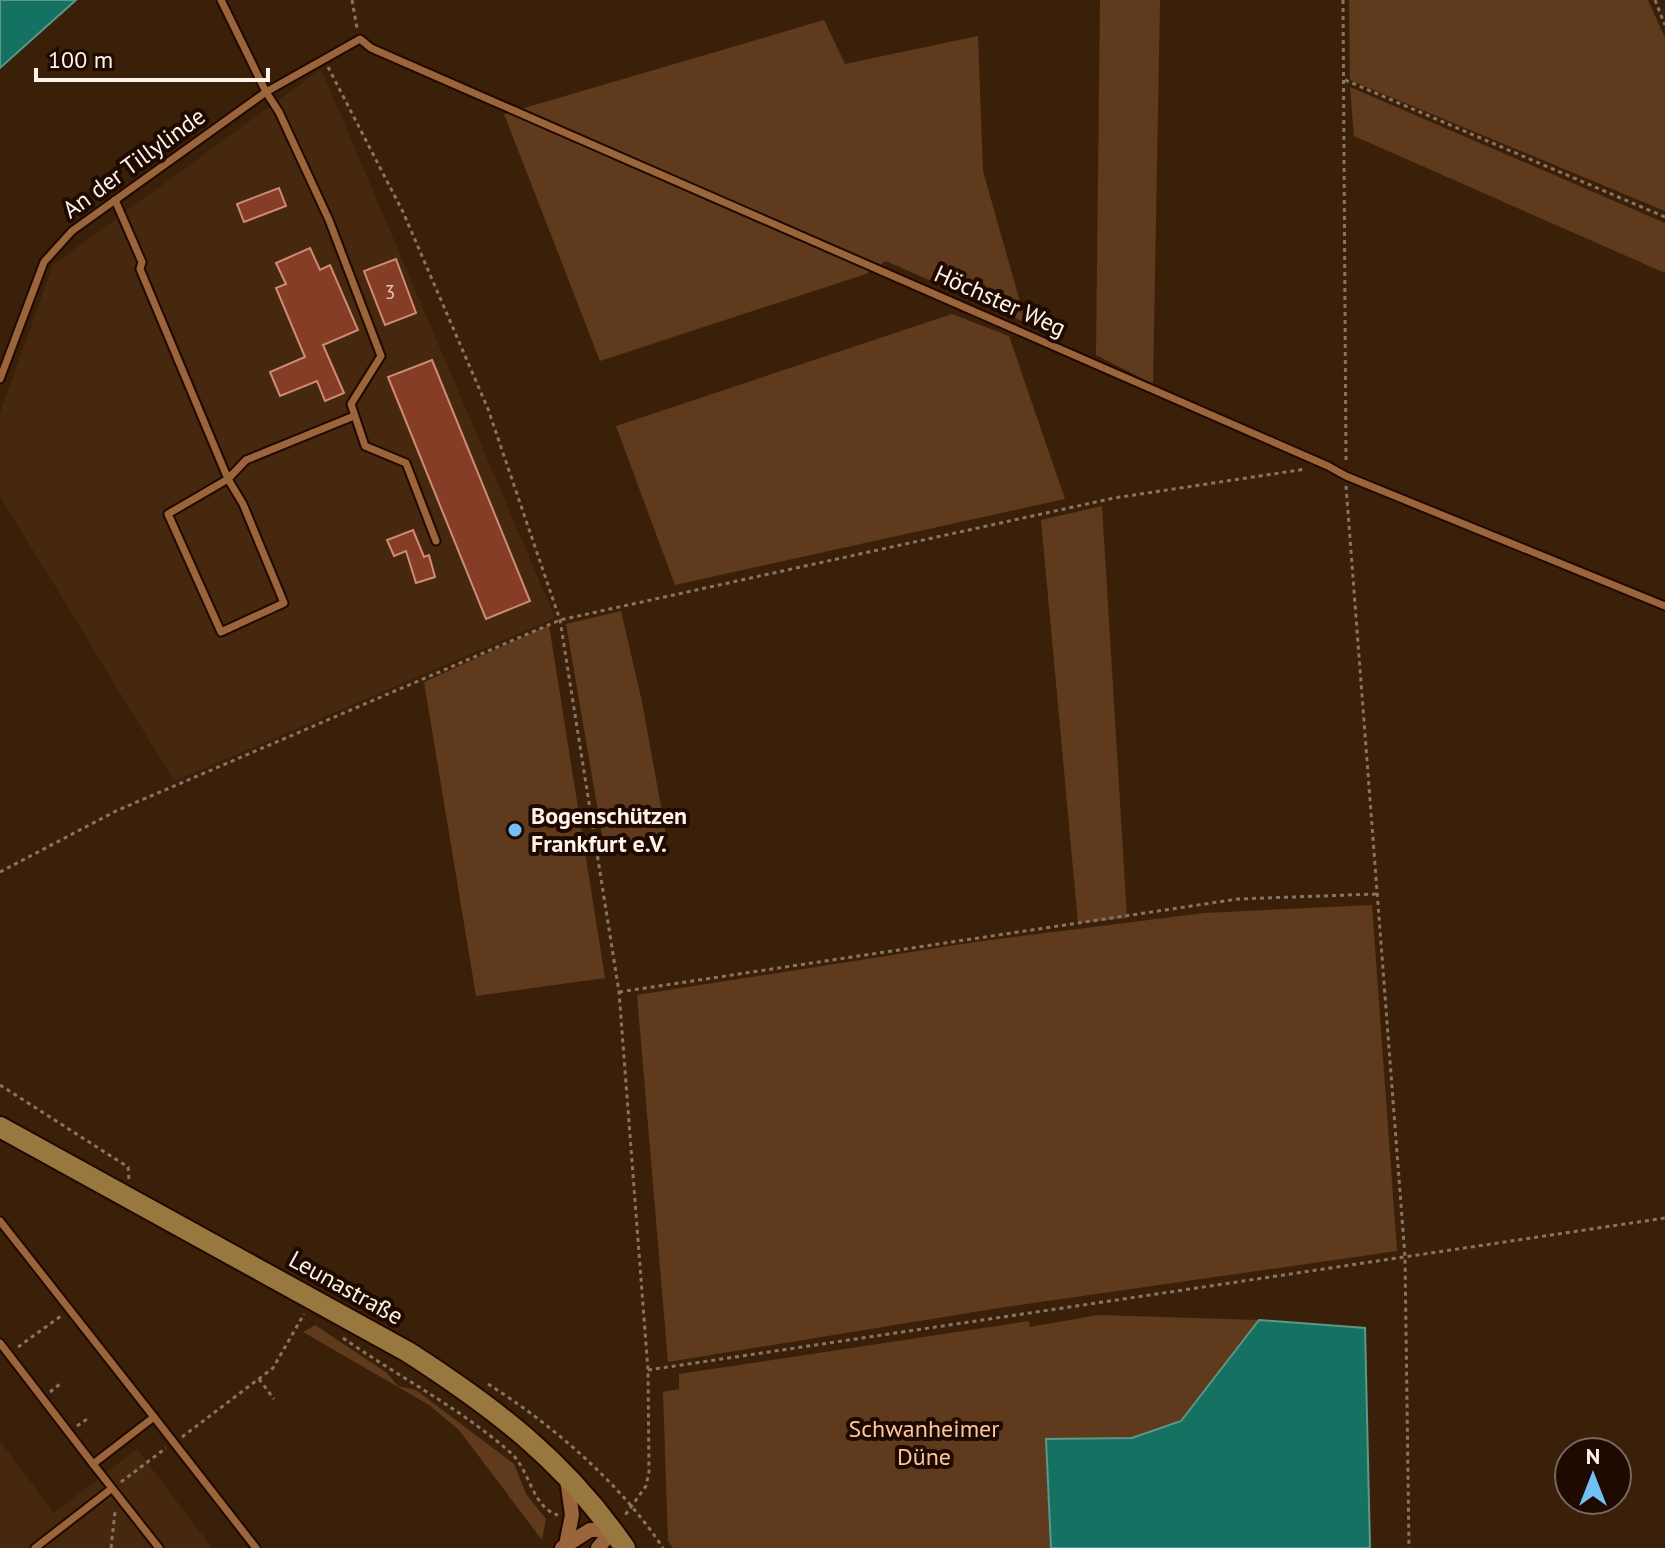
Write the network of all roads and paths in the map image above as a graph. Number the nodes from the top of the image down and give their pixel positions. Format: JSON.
{"nodes":[{"id":1,"x":221,"y":0,"type":"edge"},
{"id":2,"x":352,"y":0,"type":"edge"},
{"id":3,"x":1343,"y":0,"type":"edge"},
{"id":4,"x":1655,"y":0,"type":"edge"},
{"id":5,"x":1665,"y":25,"type":"edge"},
{"id":6,"x":360,"y":39,"type":"junction"},
{"id":7,"x":324,"y":60,"type":"junction"},
{"id":8,"x":1345,"y":80,"type":"junction"},
{"id":9,"x":266,"y":92,"type":"junction"},
{"id":10,"x":115,"y":200,"type":"junction"},
{"id":11,"x":1665,"y":217,"type":"edge"},
{"id":12,"x":0,"y":379,"type":"edge"},
{"id":13,"x":354,"y":416,"type":"junction"},
{"id":14,"x":1328,"y":466,"type":"junction"},
{"id":15,"x":1346,"y":476,"type":"junction"},
{"id":16,"x":228,"y":479,"type":"junction"},
{"id":17,"x":436,"y":541,"type":"dead end"},
{"id":18,"x":1665,"y":606,"type":"edge"},
{"id":19,"x":560,"y":620,"type":"junction"},
{"id":20,"x":0,"y":872,"type":"edge"},
{"id":21,"x":1377,"y":894,"type":"junction"},
{"id":22,"x":619,"y":992,"type":"junction"},
{"id":23,"x":0,"y":1085,"type":"edge"},
{"id":24,"x":0,"y":1127,"type":"edge"},
{"id":25,"x":129,"y":1179,"type":"dead end"},
{"id":26,"x":1665,"y":1218,"type":"edge"},
{"id":27,"x":0,"y":1221,"type":"edge"},
{"id":28,"x":1405,"y":1257,"type":"junction"},
{"id":29,"x":295,"y":1306,"type":"dead end"},
{"id":30,"x":70,"y":1309,"type":"junction"},
{"id":31,"x":333,"y":1331,"type":"dead end"},
{"id":32,"x":0,"y":1343,"type":"edge"},
{"id":33,"x":8,"y":1354,"type":"junction"},
{"id":34,"x":648,"y":1370,"type":"junction"},
{"id":35,"x":259,"y":1379,"type":"junction"},
{"id":36,"x":274,"y":1399,"type":"dead end"},
{"id":37,"x":154,"y":1417,"type":"junction"},
{"id":38,"x":175,"y":1442,"type":"junction"},
{"id":39,"x":93,"y":1464,"type":"junction"},
{"id":40,"x":565,"y":1474,"type":"junction"},
{"id":41,"x":613,"y":1485,"type":"dead end"},
{"id":42,"x":111,"y":1489,"type":"junction"},
{"id":43,"x":632,"y":1505,"type":"junction"},
{"id":44,"x":556,"y":1515,"type":"dead end"},
{"id":45,"x":613,"y":1530,"type":"junction"},
{"id":46,"x":564,"y":1546,"type":"edge"},
{"id":47,"x":35,"y":1548,"type":"edge"},
{"id":48,"x":111,"y":1548,"type":"edge"},
{"id":49,"x":159,"y":1548,"type":"edge"},
{"id":50,"x":256,"y":1548,"type":"edge"},
{"id":51,"x":598,"y":1548,"type":"edge"},
{"id":52,"x":625,"y":1548,"type":"edge"},
{"id":53,"x":663,"y":1548,"type":"edge"},
{"id":54,"x":1409,"y":1548,"type":"edge"}],
"edges":[{"from":1,"to":9,"type":"lane"},
{"from":2,"to":6,"type":"path"},
{"from":3,"to":8,"type":"path"},
{"from":4,"to":5,"type":"path"},
{"from":6,"to":7,"type":"lane","name":"An der Tillylinde"},
{"from":6,"to":14,"type":"lane","name":"Höchster Weg"},
{"from":7,"to":9,"type":"lane","name":"An der Tillylinde"},
{"from":7,"to":19,"type":"path"},
{"from":8,"to":11,"type":"path"},
{"from":8,"to":15,"type":"path"},
{"from":9,"to":10,"type":"lane","name":"An der Tillylinde"},
{"from":9,"to":13,"type":"lane"},
{"from":10,"to":12,"type":"lane","name":"An der Tillylinde"},
{"from":10,"to":16,"type":"lane"},
{"from":13,"to":16,"type":"lane"},
{"from":13,"to":17,"type":"lane"},
{"from":14,"to":15,"type":"lane","name":"Höchster Weg"},
{"from":14,"to":19,"type":"path"},
{"from":15,"to":18,"type":"lane","name":"Höchster Weg"},
{"from":15,"to":21,"type":"path"},
{"from":16,"to":16,"type":"lane"},
{"from":19,"to":20,"type":"path"},
{"from":19,"to":22,"type":"path"},
{"from":21,"to":22,"type":"path"},
{"from":21,"to":28,"type":"path"},
{"from":22,"to":34,"type":"path"},
{"from":23,"to":25,"type":"path"},
{"from":24,"to":40,"type":"main road","name":"Leunastraße"},
{"from":26,"to":28,"type":"path"},
{"from":27,"to":30,"type":"lane"},
{"from":28,"to":34,"type":"path"},
{"from":28,"to":54,"type":"path"},
{"from":29,"to":35,"type":"path"},
{"from":30,"to":33,"type":"path"},
{"from":30,"to":37,"type":"lane"},
{"from":31,"to":44,"type":"path"},
{"from":32,"to":33,"type":"lane"},
{"from":33,"to":39,"type":"lane"},
{"from":34,"to":43,"type":"path"},
{"from":35,"to":36,"type":"path"},
{"from":35,"to":38,"type":"path"},
{"from":37,"to":38,"type":"lane"},
{"from":37,"to":39,"type":"lane"},
{"from":38,"to":42,"type":"path"},
{"from":38,"to":50,"type":"lane"},
{"from":39,"to":42,"type":"lane"},
{"from":40,"to":45,"type":"main road","name":"Leunastraße"},
{"from":40,"to":46,"type":"street"},
{"from":41,"to":43,"type":"path"},
{"from":42,"to":47,"type":"lane"},
{"from":42,"to":48,"type":"path"},
{"from":42,"to":49,"type":"lane"},
{"from":43,"to":53,"type":"path"},
{"from":45,"to":46,"type":"street"},
{"from":45,"to":51,"type":"street"},
{"from":45,"to":52,"type":"main road","name":"Leunastraße"}]}
